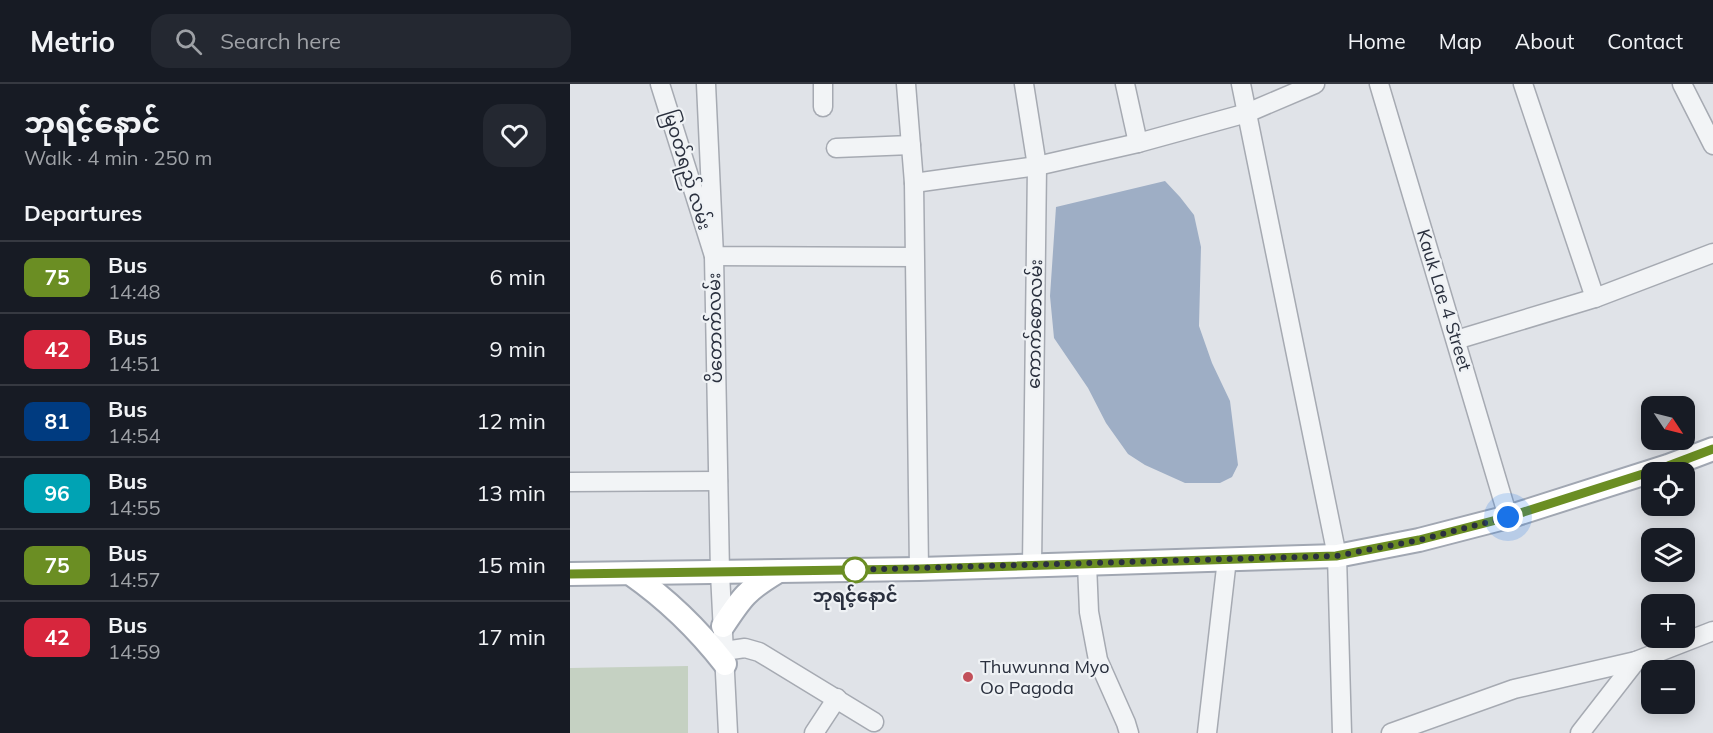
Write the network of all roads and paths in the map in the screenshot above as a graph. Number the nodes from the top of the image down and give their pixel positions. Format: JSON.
{"nodes":[{"id":1,"x":660,"y":84,"type":"edge"},
{"id":2,"x":706,"y":84,"type":"edge"},
{"id":3,"x":823,"y":84,"type":"edge"},
{"id":4,"x":906,"y":84,"type":"edge"},
{"id":5,"x":1024,"y":84,"type":"edge"},
{"id":6,"x":1125,"y":84,"type":"edge"},
{"id":7,"x":1241,"y":84,"type":"edge"},
{"id":8,"x":1315,"y":84,"type":"edge"},
{"id":9,"x":1379,"y":84,"type":"edge"},
{"id":10,"x":1523,"y":84,"type":"edge"},
{"id":11,"x":1682,"y":84,"type":"edge"},
{"id":12,"x":823,"y":107,"type":"dead end"},
{"id":13,"x":1247,"y":113,"type":"junction"},
{"id":14,"x":1138,"y":143,"type":"junction"},
{"id":15,"x":911,"y":145,"type":"junction"},
{"id":16,"x":1713,"y":145,"type":"edge"},
{"id":17,"x":836,"y":148,"type":"dead end"},
{"id":18,"x":1038,"y":166,"type":"junction"},
{"id":19,"x":914,"y":183,"type":"junction"},
{"id":20,"x":1713,"y":253,"type":"edge"},
{"id":21,"x":714,"y":256,"type":"junction"},
{"id":22,"x":914,"y":257,"type":"junction"},
{"id":23,"x":1595,"y":298,"type":"junction"},
{"id":24,"x":1456,"y":340,"type":"junction"},
{"id":25,"x":1713,"y":449,"type":"edge"},
{"id":26,"x":718,"y":481,"type":"junction"},
{"id":27,"x":570,"y":482,"type":"edge"},
{"id":28,"x":1508,"y":517,"type":"junction"},
{"id":29,"x":1336,"y":556,"type":"junction"},
{"id":30,"x":1227,"y":559,"type":"junction"},
{"id":31,"x":1087,"y":564,"type":"junction"},
{"id":32,"x":1032,"y":566,"type":"junction"},
{"id":33,"x":919,"y":569,"type":"junction"},
{"id":34,"x":777,"y":572,"type":"junction"},
{"id":35,"x":720,"y":573,"type":"junction"},
{"id":36,"x":570,"y":574,"type":"edge"},
{"id":37,"x":631,"y":574,"type":"junction"},
{"id":38,"x":723,"y":626,"type":"junction"},
{"id":39,"x":1713,"y":631,"type":"edge"},
{"id":40,"x":724,"y":658,"type":"junction"},
{"id":41,"x":1636,"y":661,"type":"junction"},
{"id":42,"x":837,"y":698,"type":"junction"},
{"id":43,"x":874,"y":722,"type":"dead end"},
{"id":44,"x":728,"y":733,"type":"edge"},
{"id":45,"x":814,"y":733,"type":"edge"},
{"id":46,"x":1129,"y":733,"type":"edge"},
{"id":47,"x":1207,"y":733,"type":"edge"},
{"id":48,"x":1342,"y":733,"type":"edge"},
{"id":49,"x":1391,"y":733,"type":"edge"},
{"id":50,"x":1580,"y":733,"type":"edge"}],
"edges":[{"from":1,"to":21,"type":"street","name":"မြဝတ်ရည် လမ်း"},
{"from":2,"to":21,"type":"street","name":"ပိတောက်လမ်း"},
{"from":3,"to":12,"type":"street"},
{"from":4,"to":15,"type":"street"},
{"from":5,"to":18,"type":"street","name":"ကောက်စောလမ်း"},
{"from":6,"to":14,"type":"street"},
{"from":7,"to":13,"type":"street"},
{"from":8,"to":13,"type":"street"},
{"from":9,"to":24,"type":"street","name":"Kauk Lae 4 Street"},
{"from":10,"to":23,"type":"street"},
{"from":11,"to":16,"type":"street"},
{"from":13,"to":14,"type":"street"},
{"from":13,"to":29,"type":"street"},
{"from":14,"to":18,"type":"street"},
{"from":15,"to":17,"type":"street"},
{"from":15,"to":19,"type":"street"},
{"from":18,"to":19,"type":"street"},
{"from":18,"to":32,"type":"street","name":"ကောက်စောလမ်း"},
{"from":19,"to":22,"type":"street"},
{"from":20,"to":23,"type":"street"},
{"from":21,"to":22,"type":"street"},
{"from":21,"to":26,"type":"street","name":"ပိတောက်လမ်း"},
{"from":22,"to":33,"type":"street"},
{"from":23,"to":24,"type":"street"},
{"from":24,"to":28,"type":"street","name":"Kauk Lae 4 Street"},
{"from":25,"to":28,"type":"main road"},
{"from":26,"to":27,"type":"street"},
{"from":26,"to":35,"type":"street","name":"ပိတောက်လမ်း"},
{"from":28,"to":29,"type":"main road"},
{"from":29,"to":30,"type":"main road"},
{"from":29,"to":48,"type":"street"},
{"from":30,"to":31,"type":"main road"},
{"from":30,"to":47,"type":"street"},
{"from":31,"to":32,"type":"main road"},
{"from":31,"to":46,"type":"street"},
{"from":32,"to":33,"type":"main road"},
{"from":33,"to":34,"type":"main road"},
{"from":34,"to":35,"type":"main road"},
{"from":34,"to":38,"type":"main road"},
{"from":35,"to":37,"type":"main road"},
{"from":35,"to":38,"type":"street","name":"ပိတောက်လမ်း"},
{"from":36,"to":37,"type":"main road"},
{"from":37,"to":40,"type":"main road"},
{"from":38,"to":40,"type":"street","name":"ပိတောက်လမ်း"},
{"from":39,"to":41,"type":"street"},
{"from":40,"to":42,"type":"street"},
{"from":40,"to":44,"type":"street","name":"ပိတောက်လမ်း"},
{"from":41,"to":49,"type":"street"},
{"from":41,"to":50,"type":"street"},
{"from":42,"to":43,"type":"street"},
{"from":42,"to":45,"type":"street"}]}
